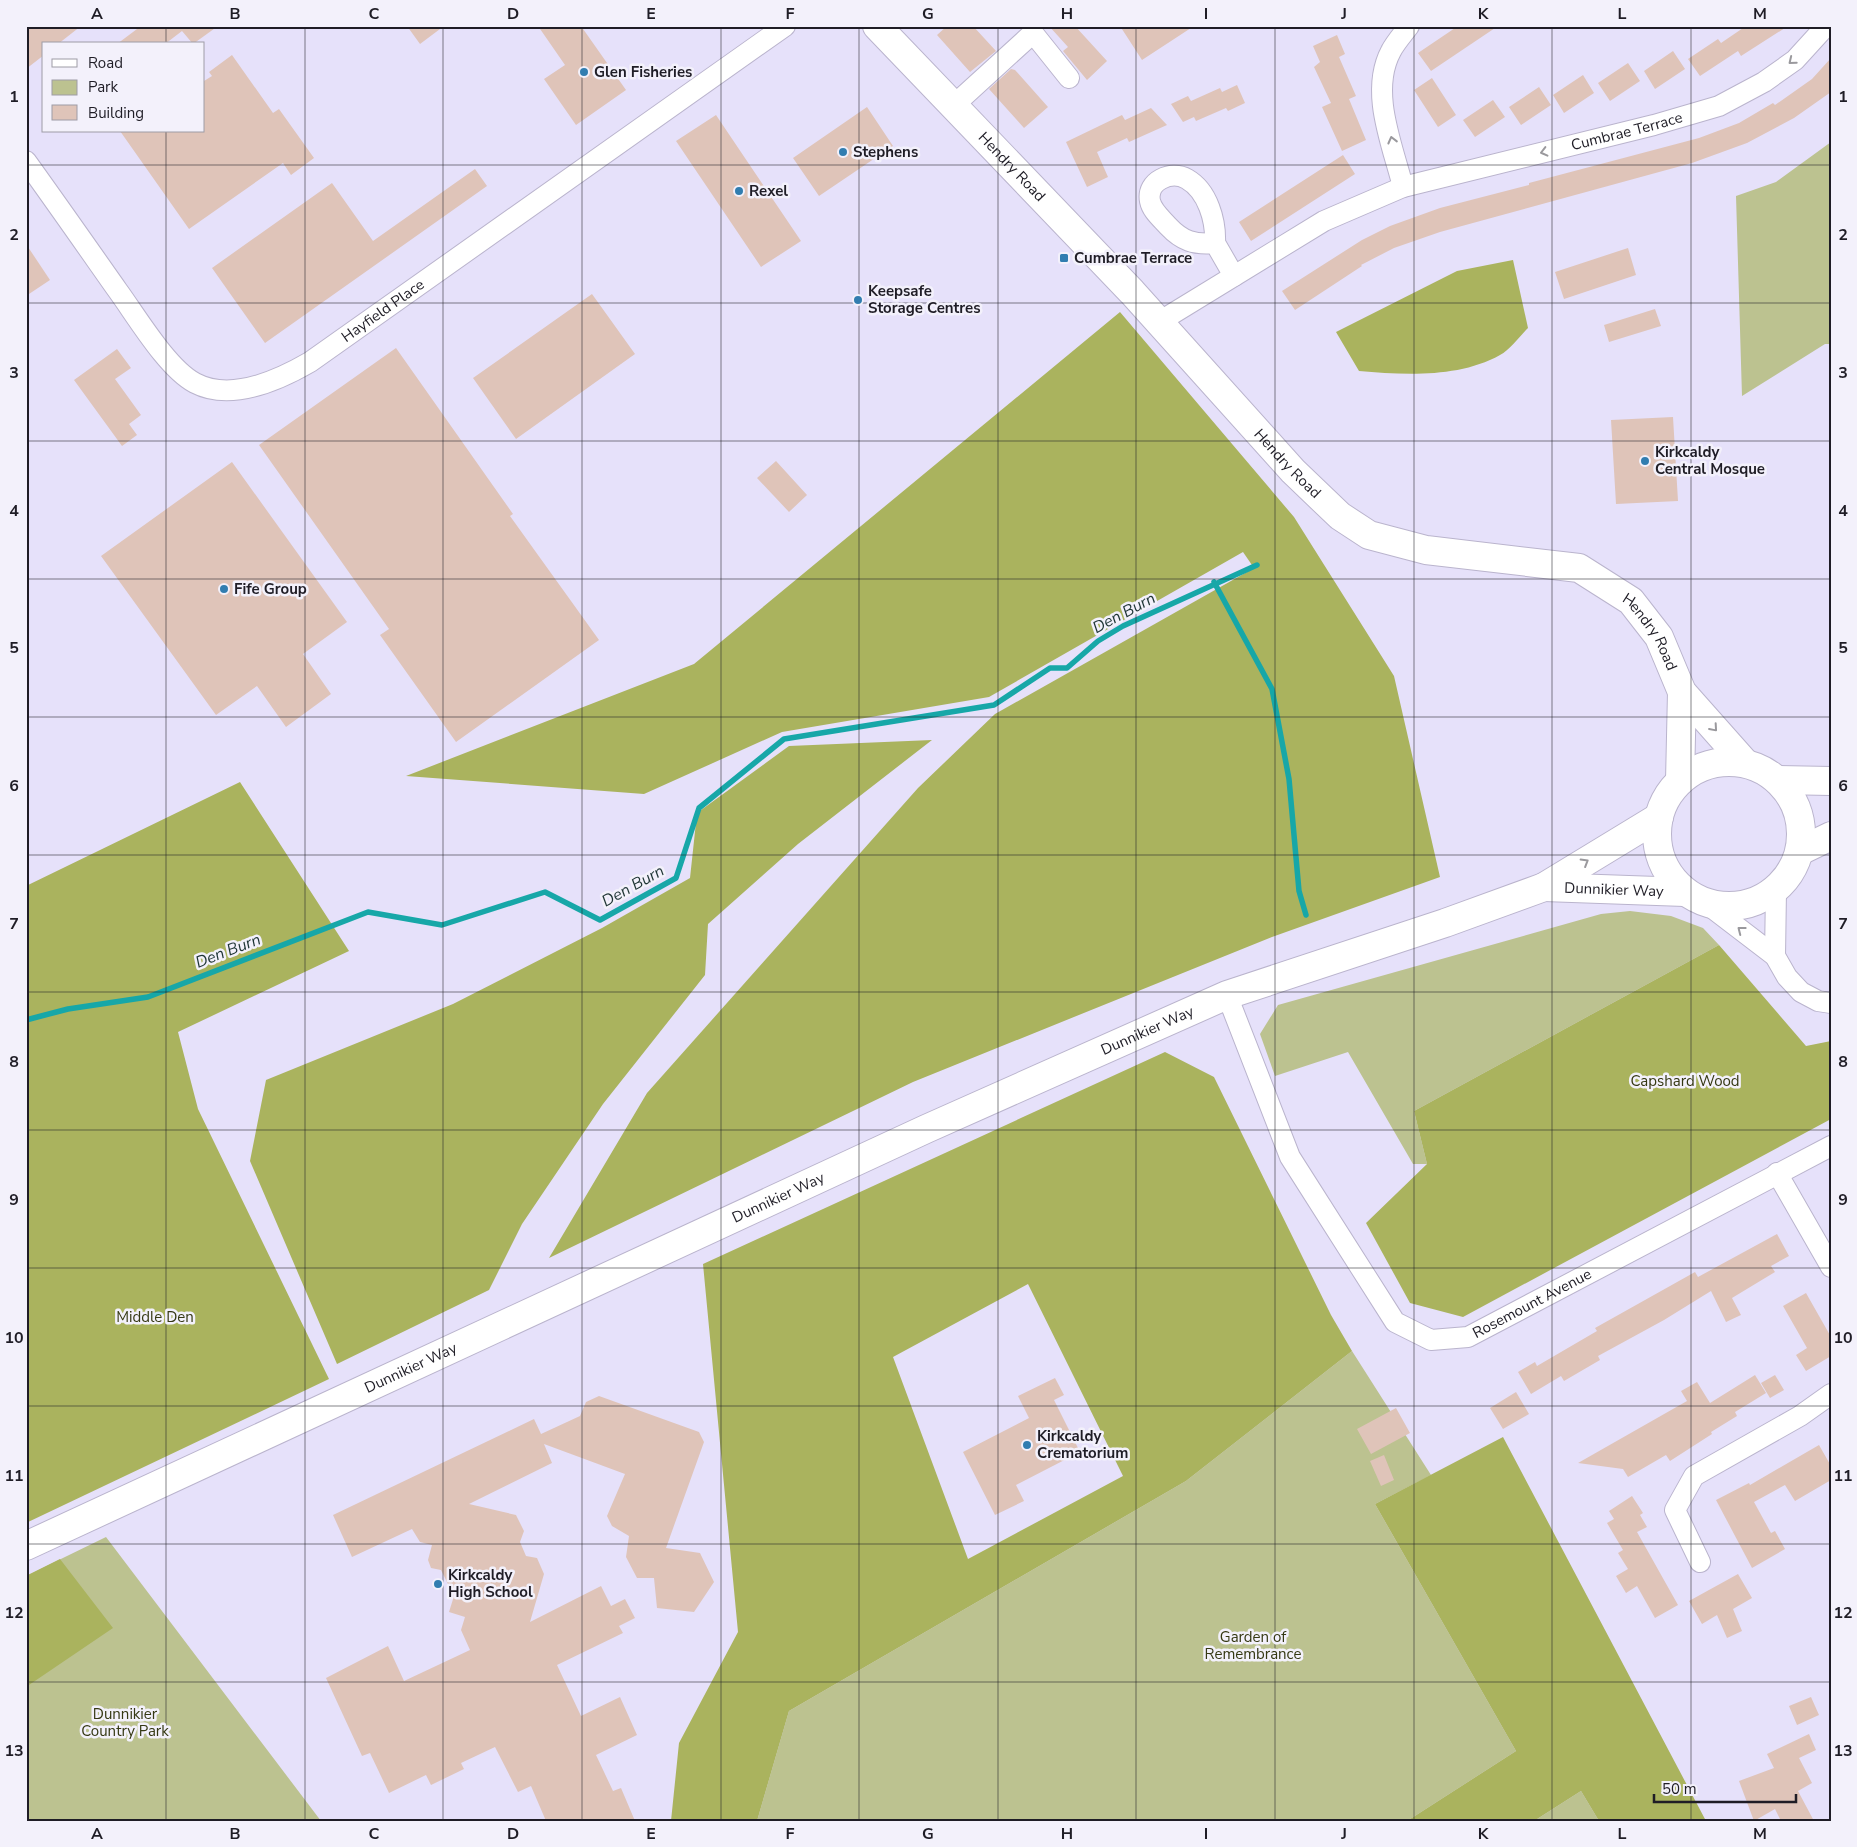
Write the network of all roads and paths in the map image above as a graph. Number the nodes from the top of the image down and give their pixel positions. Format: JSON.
{"nodes":[{"id":1,"x":785,"y":26,"type":"edge"},
{"id":2,"x":877,"y":26,"type":"edge"},
{"id":3,"x":1409,"y":26,"type":"edge"},
{"id":4,"x":1826,"y":26,"type":"edge"},
{"id":5,"x":1069,"y":78,"type":"dead end"},
{"id":6,"x":953,"y":106,"type":"junction"},
{"id":7,"x":26,"y":161,"type":"edge"},
{"id":8,"x":1404,"y":187,"type":"junction"},
{"id":9,"x":1215,"y":242,"type":"dead end"},
{"id":10,"x":1234,"y":276,"type":"junction"},
{"id":11,"x":1159,"y":322,"type":"junction"},
{"id":12,"x":1682,"y":692,"type":"junction"},
{"id":13,"x":1745,"y":763,"type":"junction"},
{"id":14,"x":1778,"y":780,"type":"junction"},
{"id":15,"x":1680,"y":781,"type":"junction"},
{"id":16,"x":1831,"y":781,"type":"edge"},
{"id":17,"x":1659,"y":817,"type":"junction"},
{"id":18,"x":1831,"y":836,"type":"edge"},
{"id":19,"x":1800,"y":851,"type":"junction"},
{"id":20,"x":1544,"y":887,"type":"junction"},
{"id":21,"x":1776,"y":890,"type":"junction"},
{"id":22,"x":1696,"y":898,"type":"junction"},
{"id":23,"x":1774,"y":956,"type":"junction"},
{"id":24,"x":1227,"y":994,"type":"junction"},
{"id":25,"x":1831,"y":1003,"type":"edge"},
{"id":26,"x":1831,"y":1146,"type":"edge"},
{"id":27,"x":1777,"y":1173,"type":"junction"},
{"id":28,"x":1831,"y":1267,"type":"edge"},
{"id":29,"x":1831,"y":1394,"type":"edge"},
{"id":30,"x":26,"y":1546,"type":"edge"},
{"id":31,"x":1700,"y":1562,"type":"dead end"}],
"edges":[{"from":1,"to":7,"type":"street","name":"Hayfield Place"},
{"from":2,"to":6,"type":"main road","name":"Hendry Road"},
{"from":8,"to":3,"type":"street","one_way":true},
{"from":4,"to":8,"type":"street","name":"Cumbrae Terrace","one_way":true},
{"from":5,"to":6,"type":"street"},
{"from":6,"to":11,"type":"main road","name":"Hendry Road"},
{"from":8,"to":10,"type":"street","name":"Cumbrae Terrace"},
{"from":9,"to":10,"type":"street"},
{"from":10,"to":11,"type":"street","name":"Cumbrae Terrace"},
{"from":11,"to":12,"type":"main road","name":"Hendry Road"},
{"from":12,"to":13,"type":"main road","name":"Hendry Road","one_way":true},
{"from":12,"to":15,"type":"main road","name":"Hendry Road"},
{"from":13,"to":14,"type":"main road"},
{"from":13,"to":15,"type":"main road"},
{"from":14,"to":16,"type":"main road"},
{"from":14,"to":19,"type":"main road"},
{"from":15,"to":17,"type":"main road"},
{"from":20,"to":17,"type":"main road","name":"Dunnikier Way","one_way":true},
{"from":17,"to":22,"type":"main road"},
{"from":18,"to":19,"type":"main road"},
{"from":19,"to":21,"type":"main road"},
{"from":20,"to":22,"type":"main road","name":"Dunnikier Way"},
{"from":20,"to":24,"type":"main road","name":"Dunnikier Way"},
{"from":21,"to":22,"type":"main road"},
{"from":21,"to":23,"type":"street"},
{"from":23,"to":22,"type":"street","one_way":true},
{"from":23,"to":25,"type":"street"},
{"from":24,"to":27,"type":"street","name":"Rosemount Avenue"},
{"from":24,"to":30,"type":"main road","name":"Dunnikier Way"},
{"from":26,"to":27,"type":"street","name":"Rosemount Avenue"},
{"from":27,"to":28,"type":"street"},
{"from":29,"to":31,"type":"street"}]}
